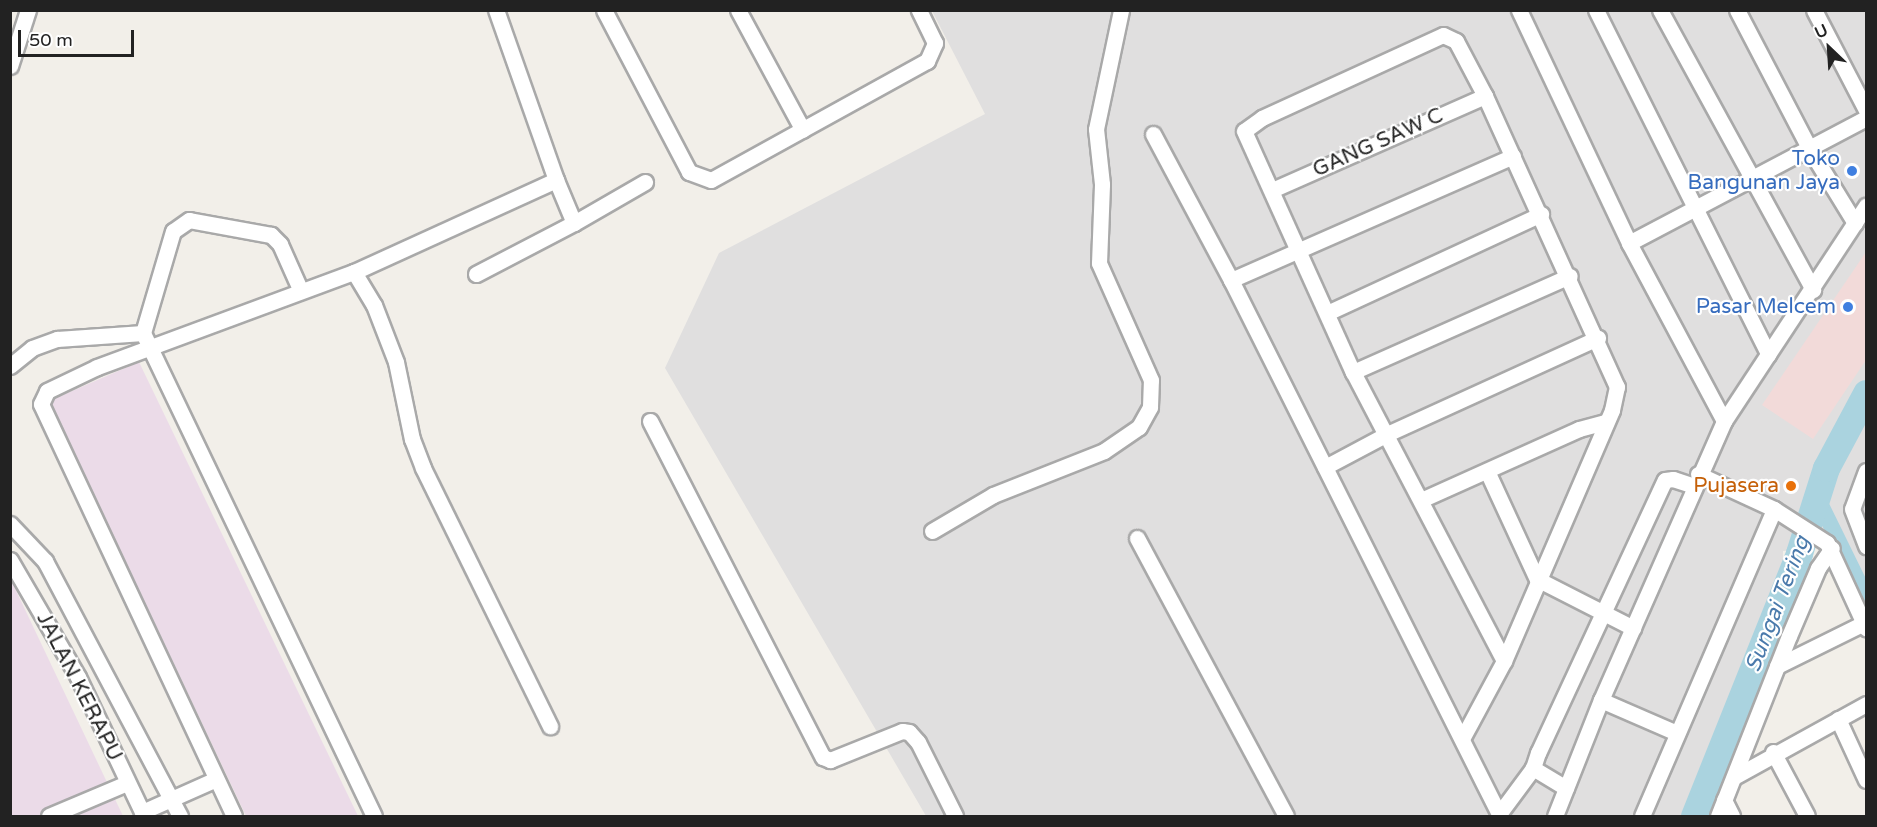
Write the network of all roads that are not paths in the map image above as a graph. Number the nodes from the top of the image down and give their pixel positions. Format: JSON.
{"nodes":[{"id":1,"x":28,"y":10,"type":"edge"},
{"id":2,"x":496,"y":10,"type":"edge"},
{"id":3,"x":604,"y":10,"type":"edge"},
{"id":4,"x":738,"y":10,"type":"edge"},
{"id":5,"x":919,"y":10,"type":"edge"},
{"id":6,"x":1121,"y":10,"type":"edge"},
{"id":7,"x":1519,"y":10,"type":"edge"},
{"id":8,"x":1596,"y":10,"type":"edge"},
{"id":9,"x":1660,"y":10,"type":"edge"},
{"id":10,"x":1737,"y":10,"type":"edge"},
{"id":11,"x":1814,"y":10,"type":"edge"},
{"id":12,"x":10,"y":66,"type":"edge"},
{"id":13,"x":1485,"y":96,"type":"junction"},
{"id":14,"x":1866,"y":110,"type":"edge"},
{"id":15,"x":1866,"y":118,"type":"edge"},
{"id":16,"x":803,"y":130,"type":"junction"},
{"id":17,"x":1153,"y":134,"type":"dead end"},
{"id":18,"x":1809,"y":148,"type":"junction"},
{"id":19,"x":1513,"y":156,"type":"junction"},
{"id":20,"x":556,"y":180,"type":"junction"},
{"id":21,"x":1753,"y":180,"type":"junction"},
{"id":22,"x":645,"y":182,"type":"dead end"},
{"id":23,"x":1272,"y":190,"type":"junction"},
{"id":24,"x":1866,"y":206,"type":"edge"},
{"id":25,"x":1694,"y":209,"type":"junction"},
{"id":26,"x":1541,"y":214,"type":"junction"},
{"id":27,"x":574,"y":223,"type":"junction"},
{"id":28,"x":1855,"y":223,"type":"junction"},
{"id":29,"x":1629,"y":243,"type":"junction"},
{"id":30,"x":1299,"y":249,"type":"junction"},
{"id":31,"x":354,"y":272,"type":"junction"},
{"id":32,"x":476,"y":274,"type":"dead end"},
{"id":33,"x":1570,"y":276,"type":"junction"},
{"id":34,"x":1231,"y":280,"type":"junction"},
{"id":35,"x":300,"y":289,"type":"junction"},
{"id":36,"x":1813,"y":290,"type":"junction"},
{"id":37,"x":1327,"y":313,"type":"junction"},
{"id":38,"x":1598,"y":338,"type":"junction"},
{"id":39,"x":146,"y":340,"type":"junction"},
{"id":40,"x":1768,"y":354,"type":"junction"},
{"id":41,"x":10,"y":366,"type":"edge"},
{"id":42,"x":1353,"y":372,"type":"junction"},
{"id":43,"x":650,"y":421,"type":"dead end"},
{"id":44,"x":1724,"y":421,"type":"junction"},
{"id":45,"x":1605,"y":422,"type":"junction"},
{"id":46,"x":1387,"y":434,"type":"junction"},
{"id":47,"x":1326,"y":467,"type":"junction"},
{"id":48,"x":1487,"y":471,"type":"junction"},
{"id":49,"x":1866,"y":471,"type":"edge"},
{"id":50,"x":1696,"y":480,"type":"junction"},
{"id":51,"x":1421,"y":500,"type":"junction"},
{"id":52,"x":1774,"y":509,"type":"junction"},
{"id":53,"x":10,"y":524,"type":"edge"},
{"id":54,"x":932,"y":531,"type":"dead end"},
{"id":55,"x":1137,"y":538,"type":"dead end"},
{"id":56,"x":1829,"y":545,"type":"junction"},
{"id":57,"x":1866,"y":546,"type":"edge"},
{"id":58,"x":10,"y":560,"type":"edge"},
{"id":59,"x":1537,"y":579,"type":"junction"},
{"id":60,"x":1603,"y":612,"type":"junction"},
{"id":61,"x":1865,"y":625,"type":"edge"},
{"id":62,"x":1634,"y":628,"type":"junction"},
{"id":63,"x":1504,"y":661,"type":"junction"},
{"id":64,"x":1777,"y":666,"type":"junction"},
{"id":65,"x":1601,"y":700,"type":"junction"},
{"id":66,"x":1866,"y":704,"type":"edge"},
{"id":67,"x":1838,"y":719,"type":"junction"},
{"id":68,"x":550,"y":726,"type":"dead end"},
{"id":69,"x":1677,"y":733,"type":"junction"},
{"id":70,"x":1463,"y":737,"type":"junction"},
{"id":71,"x":1773,"y":752,"type":"junction"},
{"id":72,"x":1533,"y":768,"type":"junction"},
{"id":73,"x":1734,"y":777,"type":"junction"},
{"id":74,"x":216,"y":779,"type":"junction"},
{"id":75,"x":1866,"y":780,"type":"edge"},
{"id":76,"x":128,"y":783,"type":"junction"},
{"id":77,"x":1566,"y":788,"type":"junction"},
{"id":78,"x":172,"y":799,"type":"junction"},
{"id":79,"x":1724,"y":800,"type":"junction"},
{"id":80,"x":143,"y":814,"type":"edge"},
{"id":81,"x":1500,"y":815,"type":"edge"},
{"id":82,"x":49,"y":816,"type":"edge"},
{"id":83,"x":180,"y":816,"type":"edge"},
{"id":84,"x":234,"y":816,"type":"edge"},
{"id":85,"x":374,"y":816,"type":"edge"},
{"id":86,"x":955,"y":816,"type":"edge"},
{"id":87,"x":1286,"y":816,"type":"edge"},
{"id":88,"x":1555,"y":816,"type":"edge"},
{"id":89,"x":1642,"y":816,"type":"edge"},
{"id":90,"x":1718,"y":816,"type":"edge"},
{"id":91,"x":1732,"y":816,"type":"edge"},
{"id":92,"x":1807,"y":816,"type":"edge"}],
"edges":[{"from":1,"to":12,"type":"street"},
{"from":2,"to":20,"type":"street"},
{"from":3,"to":16,"type":"street"},
{"from":4,"to":16,"type":"street"},
{"from":5,"to":16,"type":"street"},
{"from":6,"to":54,"type":"street"},
{"from":7,"to":29,"type":"street"},
{"from":8,"to":25,"type":"street"},
{"from":9,"to":21,"type":"street"},
{"from":10,"to":18,"type":"street"},
{"from":11,"to":14,"type":"street"},
{"from":13,"to":19,"type":"street"},
{"from":13,"to":23,"type":"street","name":"GANG SAW C"},
{"from":13,"to":23,"type":"street"},
{"from":15,"to":18,"type":"street"},
{"from":17,"to":34,"type":"street"},
{"from":18,"to":21,"type":"street"},
{"from":18,"to":28,"type":"street"},
{"from":19,"to":26,"type":"street"},
{"from":19,"to":30,"type":"street"},
{"from":20,"to":27,"type":"street"},
{"from":20,"to":31,"type":"street"},
{"from":21,"to":25,"type":"street"},
{"from":21,"to":36,"type":"street"},
{"from":22,"to":27,"type":"street"},
{"from":23,"to":30,"type":"street"},
{"from":24,"to":28,"type":"street"},
{"from":25,"to":29,"type":"street"},
{"from":25,"to":40,"type":"street"},
{"from":26,"to":33,"type":"street"},
{"from":26,"to":37,"type":"street"},
{"from":27,"to":32,"type":"street"},
{"from":28,"to":36,"type":"street"},
{"from":29,"to":44,"type":"street"},
{"from":30,"to":34,"type":"street"},
{"from":30,"to":37,"type":"street"},
{"from":31,"to":35,"type":"street"},
{"from":31,"to":68,"type":"street"},
{"from":33,"to":38,"type":"street"},
{"from":33,"to":42,"type":"street"},
{"from":34,"to":47,"type":"street"},
{"from":35,"to":39,"type":"street"},
{"from":35,"to":39,"type":"street"},
{"from":36,"to":40,"type":"street"},
{"from":37,"to":42,"type":"street"},
{"from":38,"to":45,"type":"street"},
{"from":38,"to":46,"type":"street"},
{"from":39,"to":41,"type":"street"},
{"from":39,"to":74,"type":"street"},
{"from":39,"to":85,"type":"street"},
{"from":40,"to":44,"type":"street"},
{"from":42,"to":46,"type":"street"},
{"from":43,"to":86,"type":"street"},
{"from":44,"to":50,"type":"street"},
{"from":45,"to":48,"type":"street"},
{"from":45,"to":59,"type":"street"},
{"from":46,"to":47,"type":"street"},
{"from":46,"to":51,"type":"street"},
{"from":47,"to":70,"type":"street"},
{"from":48,"to":51,"type":"street"},
{"from":48,"to":59,"type":"street"},
{"from":49,"to":57,"type":"street"},
{"from":50,"to":52,"type":"street"},
{"from":50,"to":60,"type":"street"},
{"from":50,"to":62,"type":"street"},
{"from":51,"to":63,"type":"street"},
{"from":52,"to":56,"type":"street"},
{"from":52,"to":69,"type":"street"},
{"from":53,"to":78,"type":"street"},
{"from":55,"to":87,"type":"street"},
{"from":56,"to":61,"type":"street"},
{"from":56,"to":64,"type":"street"},
{"from":58,"to":76,"type":"street","name":"JALAN KERAPU"},
{"from":59,"to":60,"type":"street"},
{"from":59,"to":63,"type":"street"},
{"from":60,"to":62,"type":"street"},
{"from":60,"to":72,"type":"street"},
{"from":61,"to":64,"type":"street"},
{"from":62,"to":65,"type":"street"},
{"from":63,"to":70,"type":"street"},
{"from":64,"to":73,"type":"street"},
{"from":65,"to":69,"type":"street"},
{"from":65,"to":77,"type":"street"},
{"from":66,"to":67,"type":"street"},
{"from":67,"to":71,"type":"street"},
{"from":67,"to":75,"type":"street"},
{"from":69,"to":89,"type":"street"},
{"from":70,"to":81,"type":"street"},
{"from":71,"to":73,"type":"street"},
{"from":71,"to":92,"type":"street"},
{"from":72,"to":77,"type":"street"},
{"from":72,"to":81,"type":"street"},
{"from":73,"to":79,"type":"street"},
{"from":74,"to":78,"type":"street"},
{"from":74,"to":84,"type":"street"},
{"from":76,"to":80,"type":"street","name":"JALAN KERAPU"},
{"from":76,"to":82,"type":"street"},
{"from":77,"to":88,"type":"street"},
{"from":78,"to":80,"type":"street"},
{"from":78,"to":83,"type":"street"},
{"from":79,"to":90,"type":"street"},
{"from":79,"to":91,"type":"street"}]}
